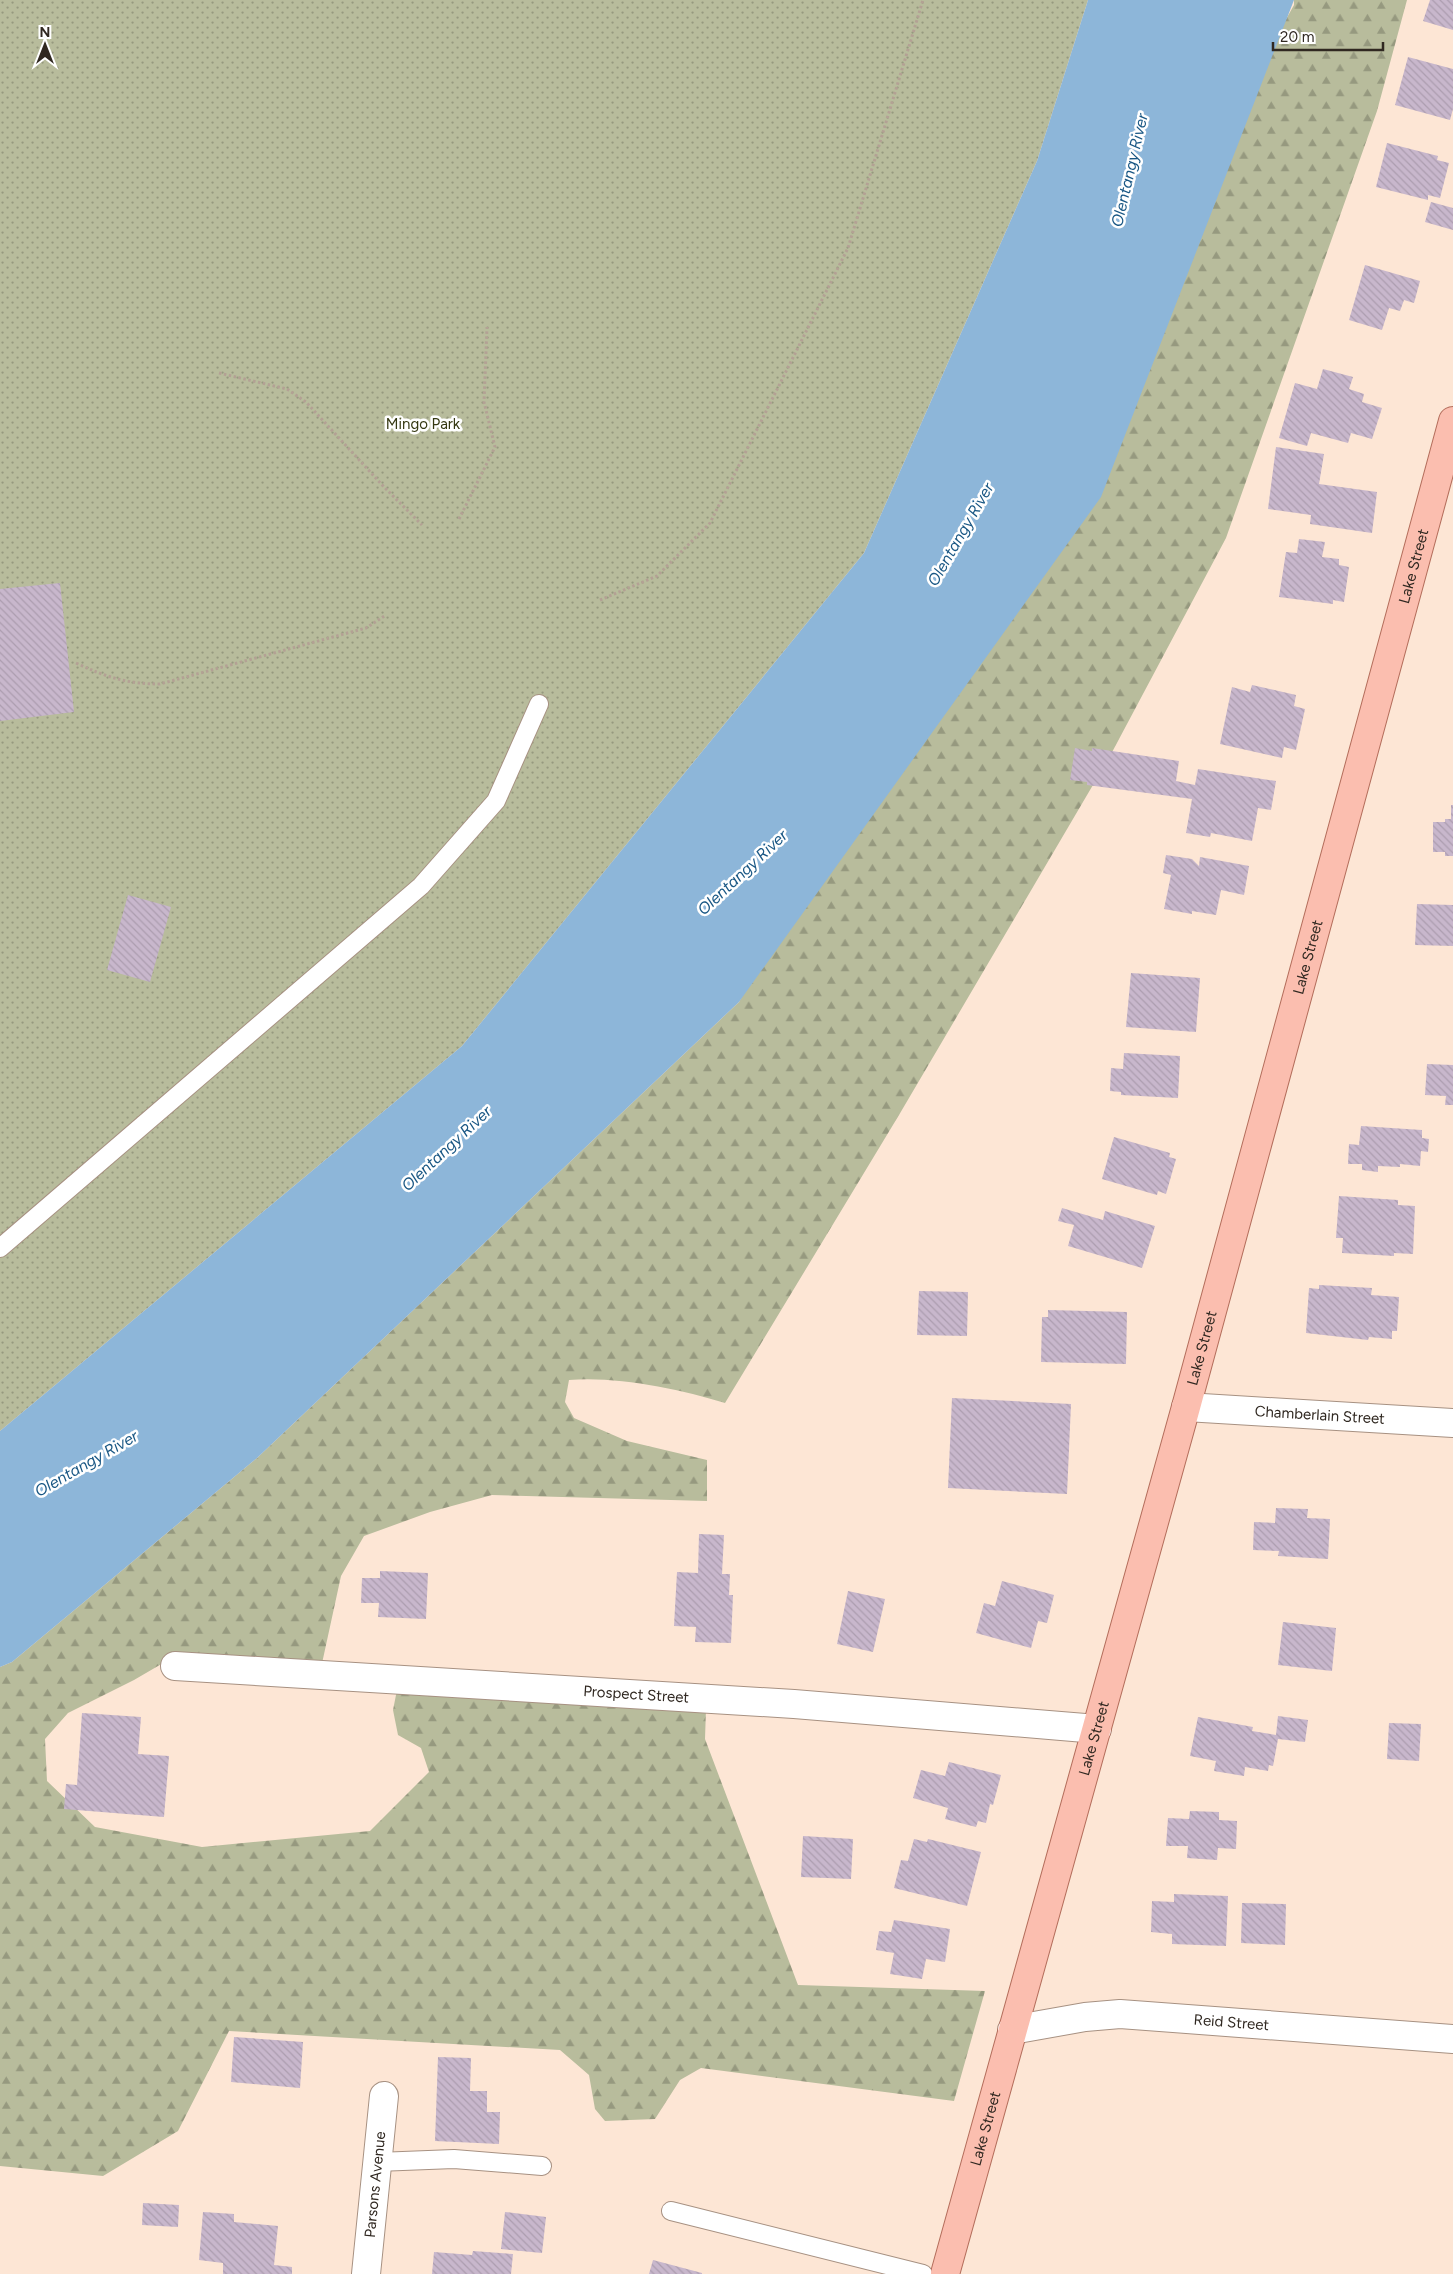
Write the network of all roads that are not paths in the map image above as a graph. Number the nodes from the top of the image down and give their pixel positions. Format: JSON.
{"nodes":[{"id":1,"x":1453,"y":421,"type":"edge"},
{"id":2,"x":539,"y":704,"type":"dead end"},
{"id":3,"x":0,"y":1248,"type":"edge"},
{"id":4,"x":1186,"y":1407,"type":"junction"},
{"id":5,"x":1453,"y":1423,"type":"edge"},
{"id":6,"x":175,"y":1666,"type":"dead end"},
{"id":7,"x":1098,"y":1729,"type":"junction"},
{"id":8,"x":1012,"y":2030,"type":"junction"},
{"id":9,"x":1453,"y":2039,"type":"edge"},
{"id":10,"x":384,"y":2096,"type":"dead end"},
{"id":11,"x":377,"y":2162,"type":"junction"},
{"id":12,"x":542,"y":2166,"type":"dead end"},
{"id":13,"x":671,"y":2211,"type":"dead end"},
{"id":14,"x":366,"y":2274,"type":"edge"},
{"id":15,"x":923,"y":2274,"type":"edge"},
{"id":16,"x":945,"y":2274,"type":"edge"}],
"edges":[{"from":1,"to":4,"type":"main road","name":"Lake Street"},
{"from":2,"to":3,"type":"lane"},
{"from":4,"to":5,"type":"street","name":"Chamberlain Street"},
{"from":4,"to":7,"type":"main road","name":"Lake Street"},
{"from":6,"to":7,"type":"street","name":"Prospect Street"},
{"from":7,"to":8,"type":"main road","name":"Lake Street"},
{"from":8,"to":9,"type":"street","name":"Reid Street"},
{"from":8,"to":16,"type":"main road","name":"Lake Street"},
{"from":10,"to":11,"type":"street","name":"Parsons Avenue"},
{"from":11,"to":12,"type":"lane"},
{"from":11,"to":14,"type":"street","name":"Parsons Avenue"},
{"from":13,"to":15,"type":"lane"}]}
